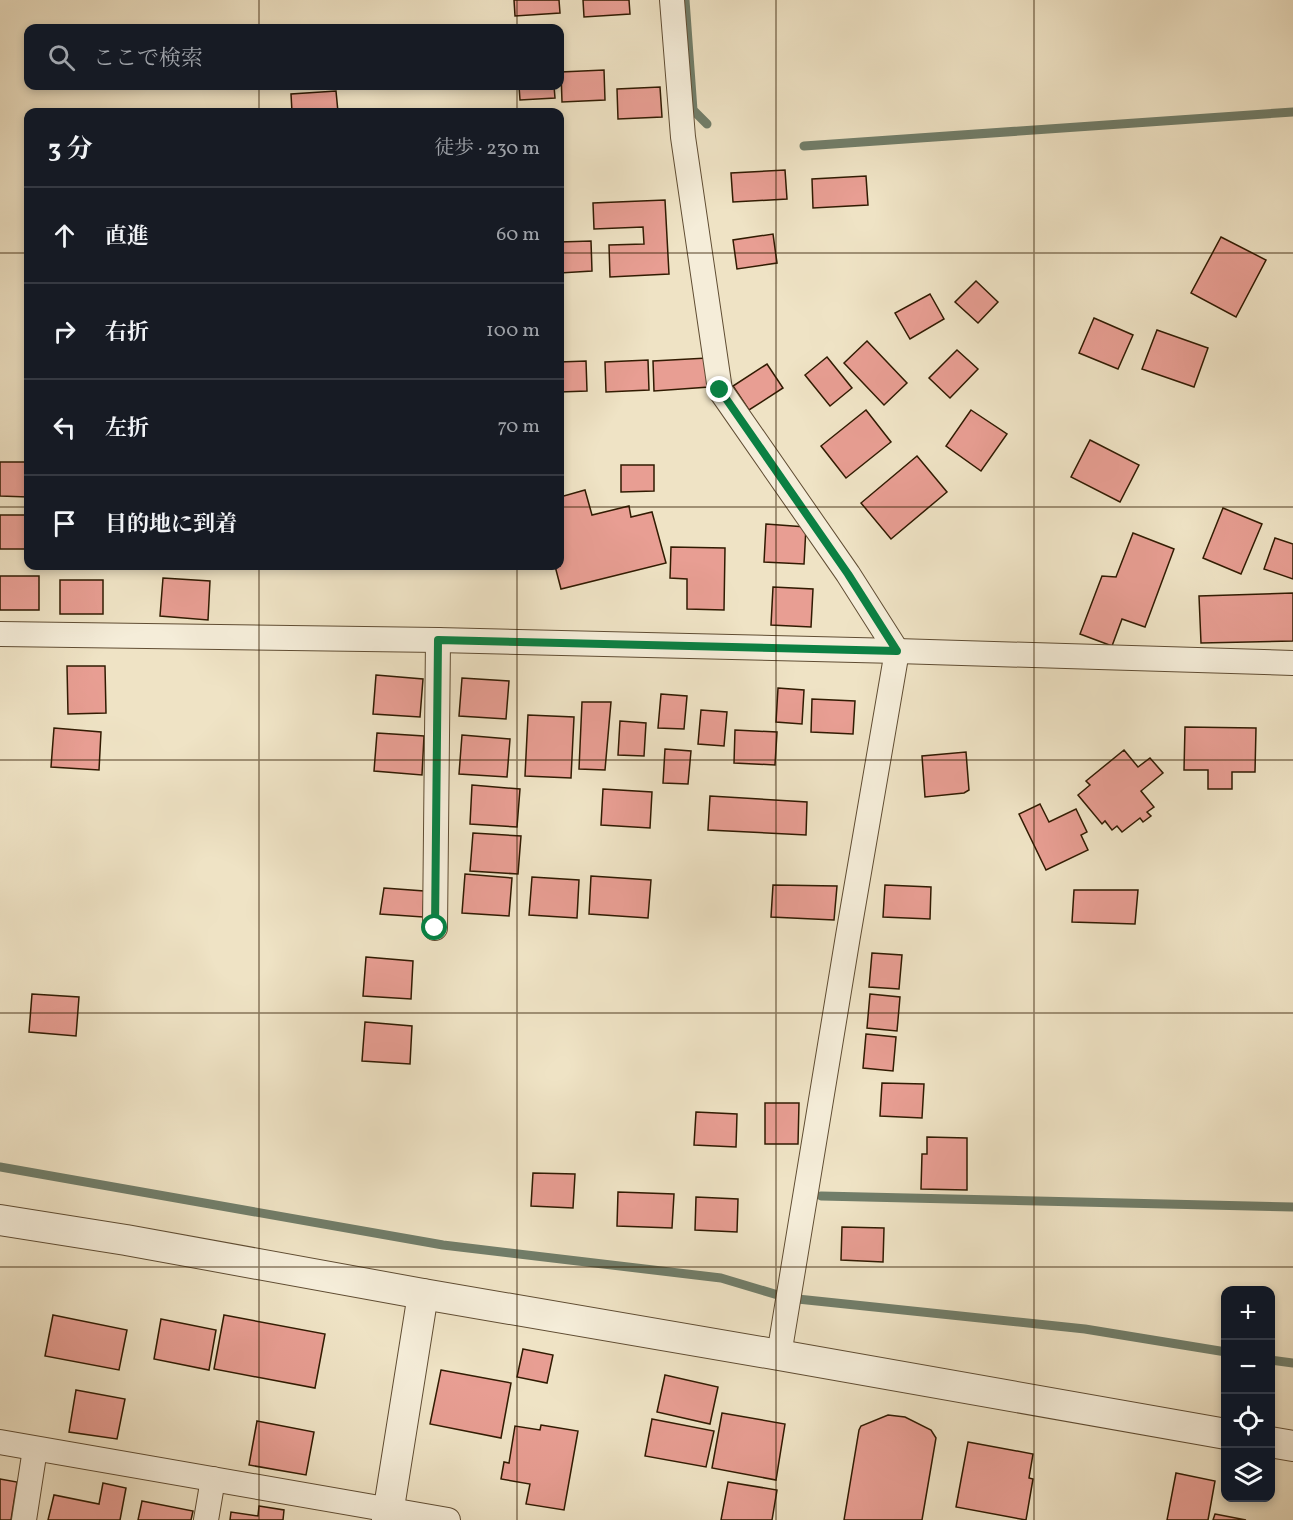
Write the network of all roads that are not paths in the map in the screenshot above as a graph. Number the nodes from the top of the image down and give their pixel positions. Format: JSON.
{"nodes":[{"id":1,"x":672,"y":0,"type":"edge"},
{"id":2,"x":0,"y":634,"type":"edge"},
{"id":3,"x":438,"y":640,"type":"junction"},
{"id":4,"x":897,"y":651,"type":"junction"},
{"id":5,"x":1293,"y":663,"type":"edge"},
{"id":6,"x":435,"y":928,"type":"dead end"},
{"id":7,"x":0,"y":1220,"type":"edge"},
{"id":8,"x":423,"y":1294,"type":"junction"},
{"id":9,"x":779,"y":1355,"type":"junction"},
{"id":10,"x":1221,"y":1433,"type":"edge"},
{"id":11,"x":0,"y":1442,"type":"edge"},
{"id":12,"x":1275,"y":1443,"type":"edge"},
{"id":13,"x":1293,"y":1446,"type":"edge"},
{"id":14,"x":35,"y":1449,"type":"junction"},
{"id":15,"x":213,"y":1479,"type":"junction"},
{"id":16,"x":387,"y":1515,"type":"edge"},
{"id":17,"x":24,"y":1520,"type":"edge"},
{"id":18,"x":206,"y":1520,"type":"edge"},
{"id":19,"x":448,"y":1520,"type":"edge"}],
"edges":[{"from":1,"to":4,"type":"street"},
{"from":2,"to":3,"type":"street"},
{"from":3,"to":4,"type":"street"},
{"from":3,"to":6,"type":"street"},
{"from":4,"to":5,"type":"street"},
{"from":4,"to":9,"type":"street"},
{"from":7,"to":8,"type":"street"},
{"from":8,"to":9,"type":"street"},
{"from":8,"to":16,"type":"street"},
{"from":9,"to":10,"type":"street"},
{"from":11,"to":14,"type":"street"},
{"from":12,"to":13,"type":"street"},
{"from":14,"to":15,"type":"street"},
{"from":14,"to":17,"type":"street"},
{"from":15,"to":16,"type":"street"},
{"from":15,"to":18,"type":"street"},
{"from":16,"to":19,"type":"street"}]}
